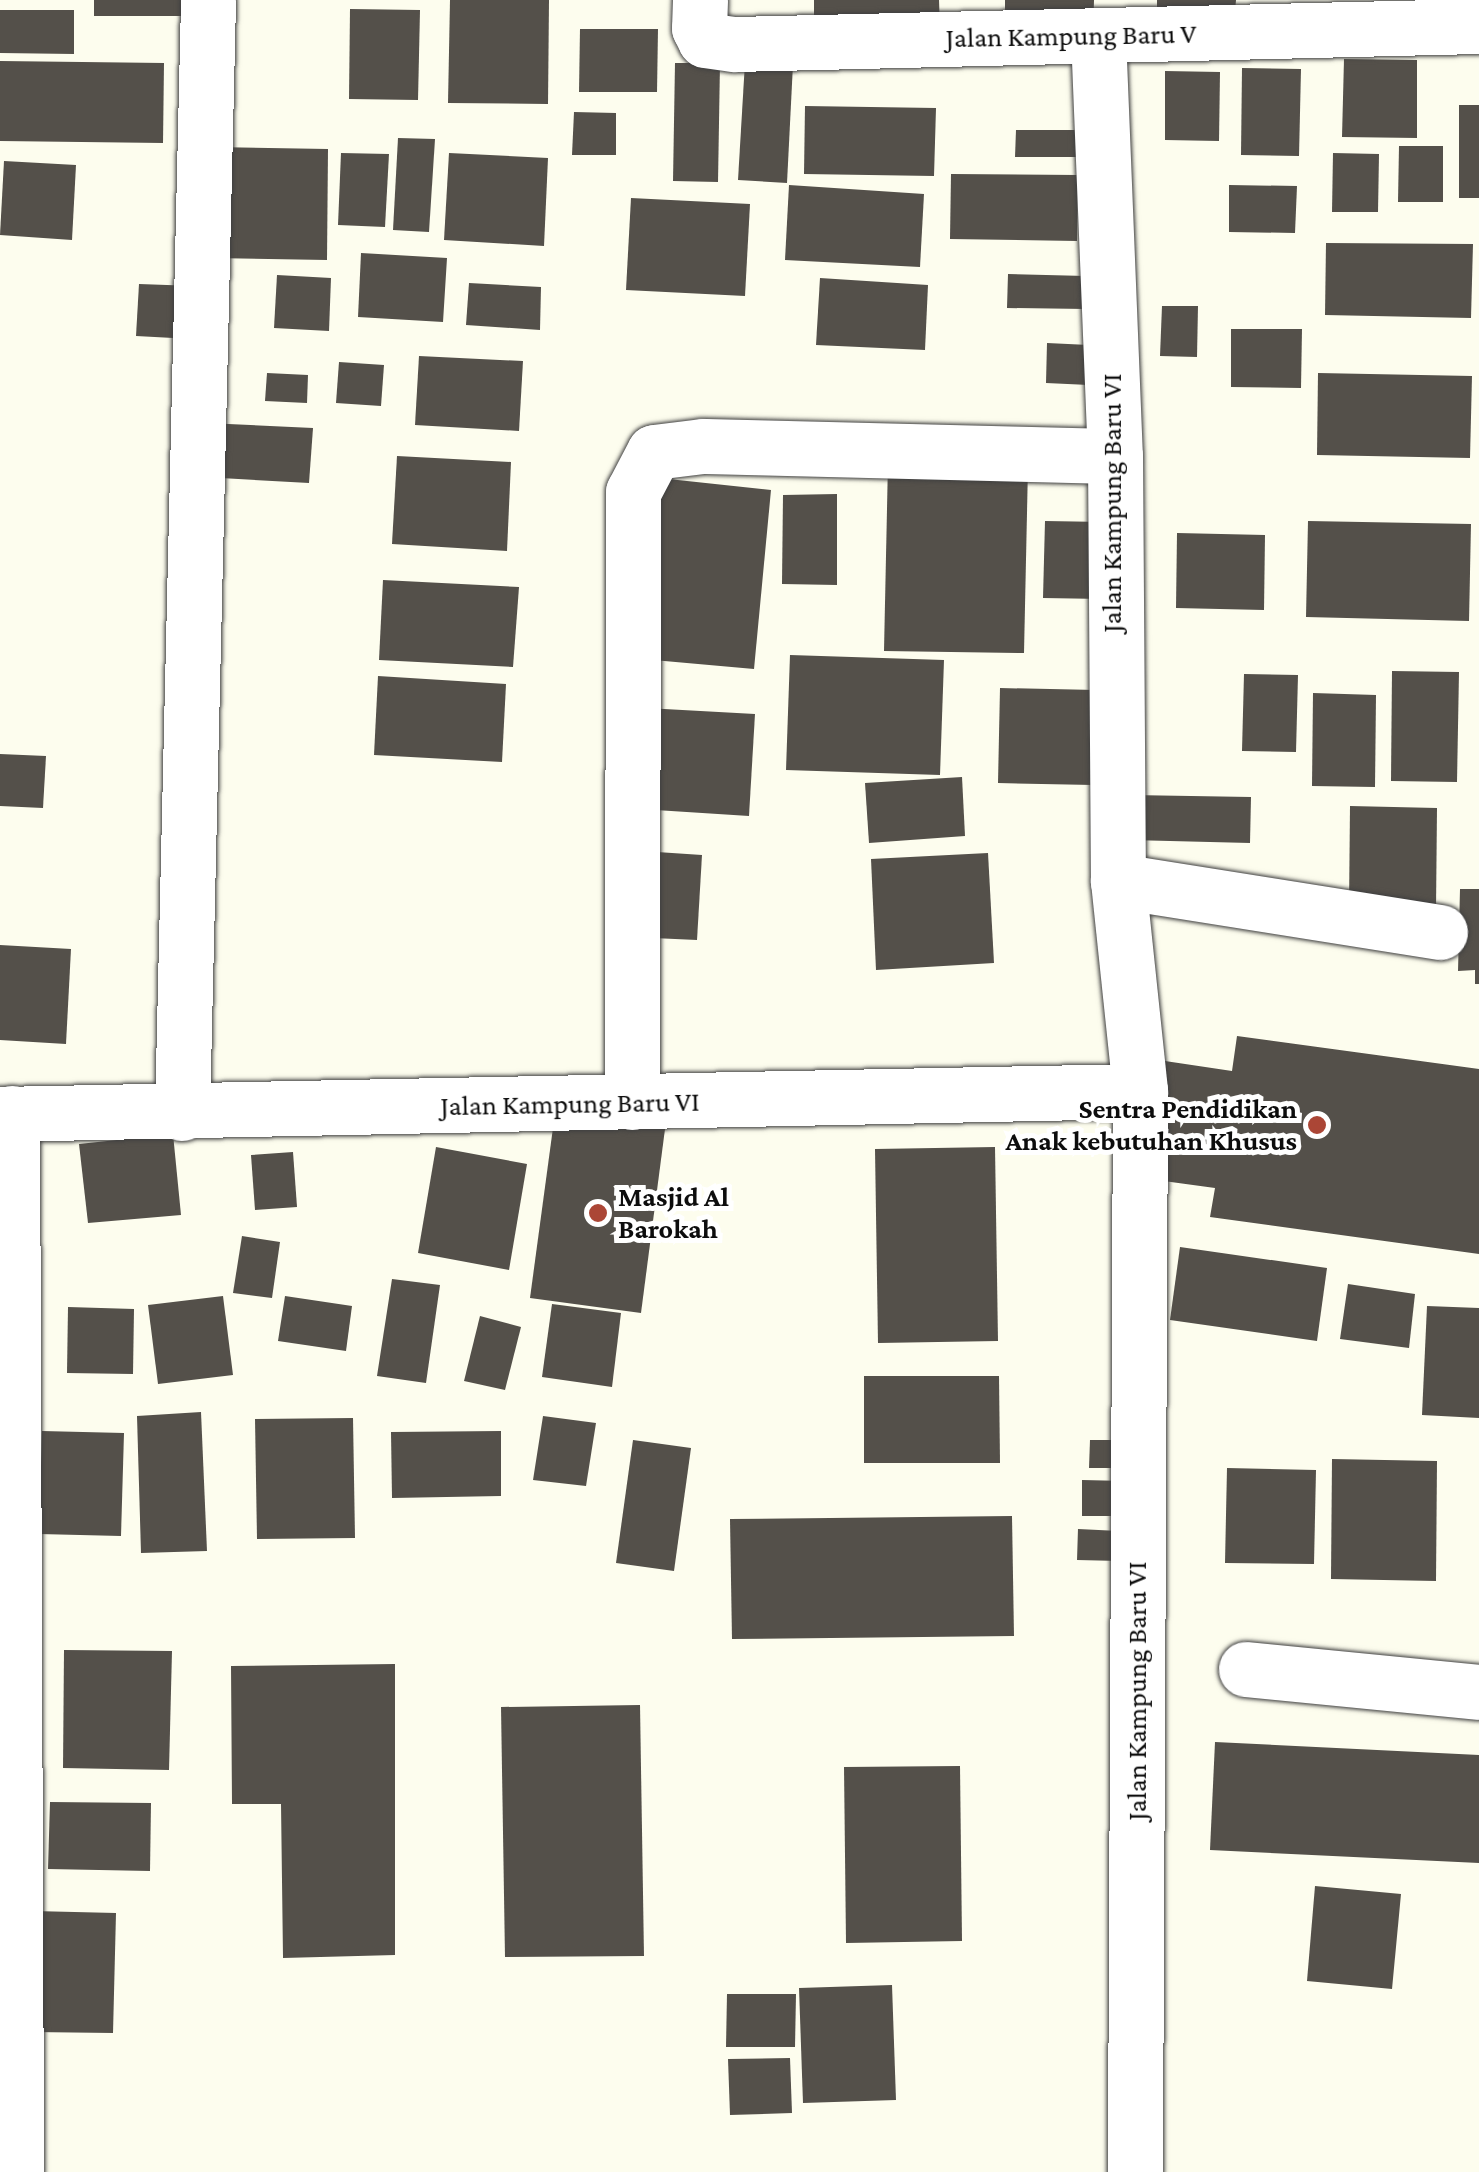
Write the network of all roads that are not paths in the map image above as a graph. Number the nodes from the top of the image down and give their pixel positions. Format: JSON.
{"nodes":[{"id":1,"x":208,"y":0,"type":"edge"},
{"id":2,"x":700,"y":0,"type":"edge"},
{"id":3,"x":1479,"y":26,"type":"edge"},
{"id":4,"x":1098,"y":35,"type":"junction"},
{"id":5,"x":1114,"y":456,"type":"junction"},
{"id":6,"x":1118,"y":880,"type":"junction"},
{"id":7,"x":1440,"y":932,"type":"dead end"},
{"id":8,"x":1140,"y":1091,"type":"junction"},
{"id":9,"x":632,"y":1102,"type":"junction"},
{"id":10,"x":182,"y":1113,"type":"junction"},
{"id":11,"x":6,"y":1114,"type":"edge"},
{"id":12,"x":1246,"y":1669,"type":"dead end"},
{"id":13,"x":1479,"y":1692,"type":"edge"},
{"id":14,"x":16,"y":2172,"type":"edge"},
{"id":15,"x":1135,"y":2172,"type":"edge"}],
"edges":[{"from":1,"to":10,"type":"street"},
{"from":2,"to":4,"type":"street","name":"Jalan Kampung Baru V"},
{"from":3,"to":4,"type":"street","name":"Jalan Kampung Baru V"},
{"from":4,"to":5,"type":"street","name":"Jalan Kampung Baru VI"},
{"from":5,"to":6,"type":"street","name":"Jalan Kampung Baru VI"},
{"from":5,"to":9,"type":"street"},
{"from":6,"to":7,"type":"street"},
{"from":6,"to":8,"type":"street","name":"Jalan Kampung Baru VI"},
{"from":8,"to":9,"type":"street","name":"Jalan Kampung Baru VI"},
{"from":8,"to":15,"type":"street","name":"Jalan Kampung Baru VI"},
{"from":9,"to":10,"type":"street","name":"Jalan Kampung Baru VI"},
{"from":10,"to":11,"type":"street","name":"Jalan Kampung Baru VI"},
{"from":11,"to":14,"type":"street"},
{"from":12,"to":13,"type":"street"}]}
